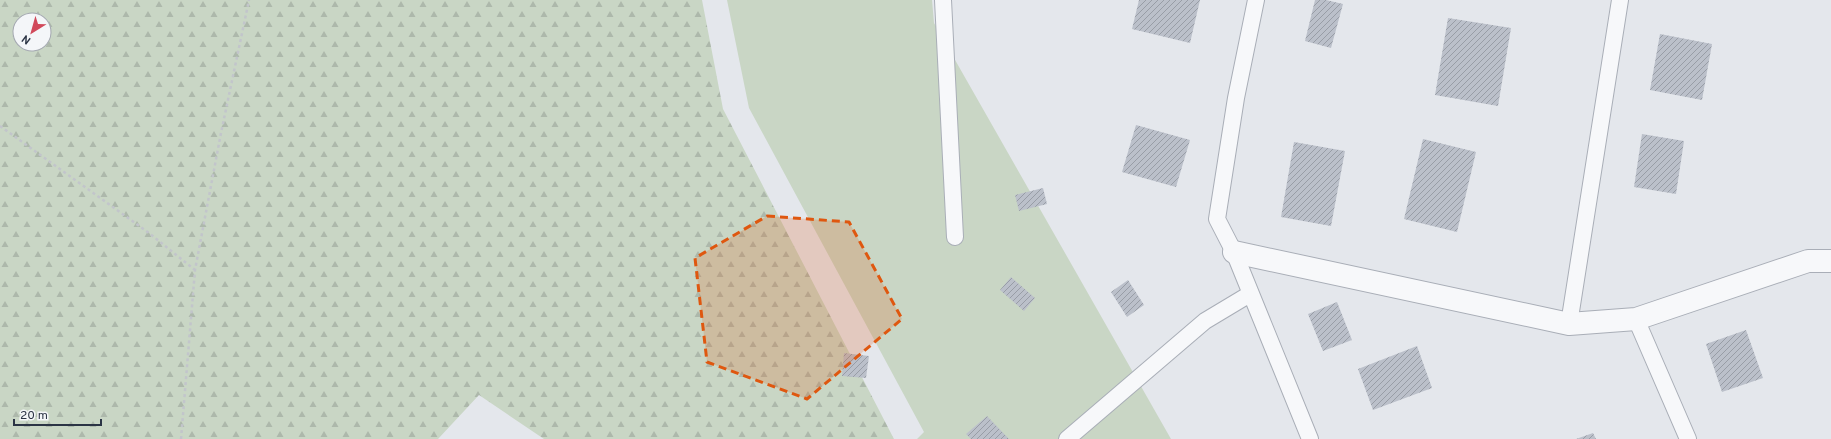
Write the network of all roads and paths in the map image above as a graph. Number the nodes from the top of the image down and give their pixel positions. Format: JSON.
{"nodes":[{"id":1,"x":249,"y":0,"type":"edge"},
{"id":2,"x":943,"y":0,"type":"edge"},
{"id":3,"x":1256,"y":0,"type":"edge"},
{"id":4,"x":1620,"y":0,"type":"edge"},
{"id":5,"x":0,"y":126,"type":"edge"},
{"id":6,"x":955,"y":237,"type":"dead end"},
{"id":7,"x":1234,"y":252,"type":"junction"},
{"id":8,"x":1831,"y":261,"type":"edge"},
{"id":9,"x":195,"y":270,"type":"junction"},
{"id":10,"x":1250,"y":294,"type":"junction"},
{"id":11,"x":1636,"y":319,"type":"junction"},
{"id":12,"x":1569,"y":324,"type":"junction"},
{"id":13,"x":181,"y":439,"type":"edge"},
{"id":14,"x":1067,"y":439,"type":"edge"},
{"id":15,"x":1310,"y":439,"type":"edge"},
{"id":16,"x":1688,"y":439,"type":"edge"}],
"edges":[{"from":1,"to":9,"type":"path"},
{"from":2,"to":6,"type":"lane"},
{"from":3,"to":7,"type":"lane"},
{"from":4,"to":12,"type":"lane"},
{"from":5,"to":9,"type":"path"},
{"from":7,"to":10,"type":"lane"},
{"from":7,"to":12,"type":"street"},
{"from":8,"to":11,"type":"street"},
{"from":9,"to":13,"type":"path"},
{"from":10,"to":14,"type":"lane"},
{"from":10,"to":15,"type":"lane"},
{"from":11,"to":12,"type":"street"},
{"from":11,"to":16,"type":"lane"}]}
